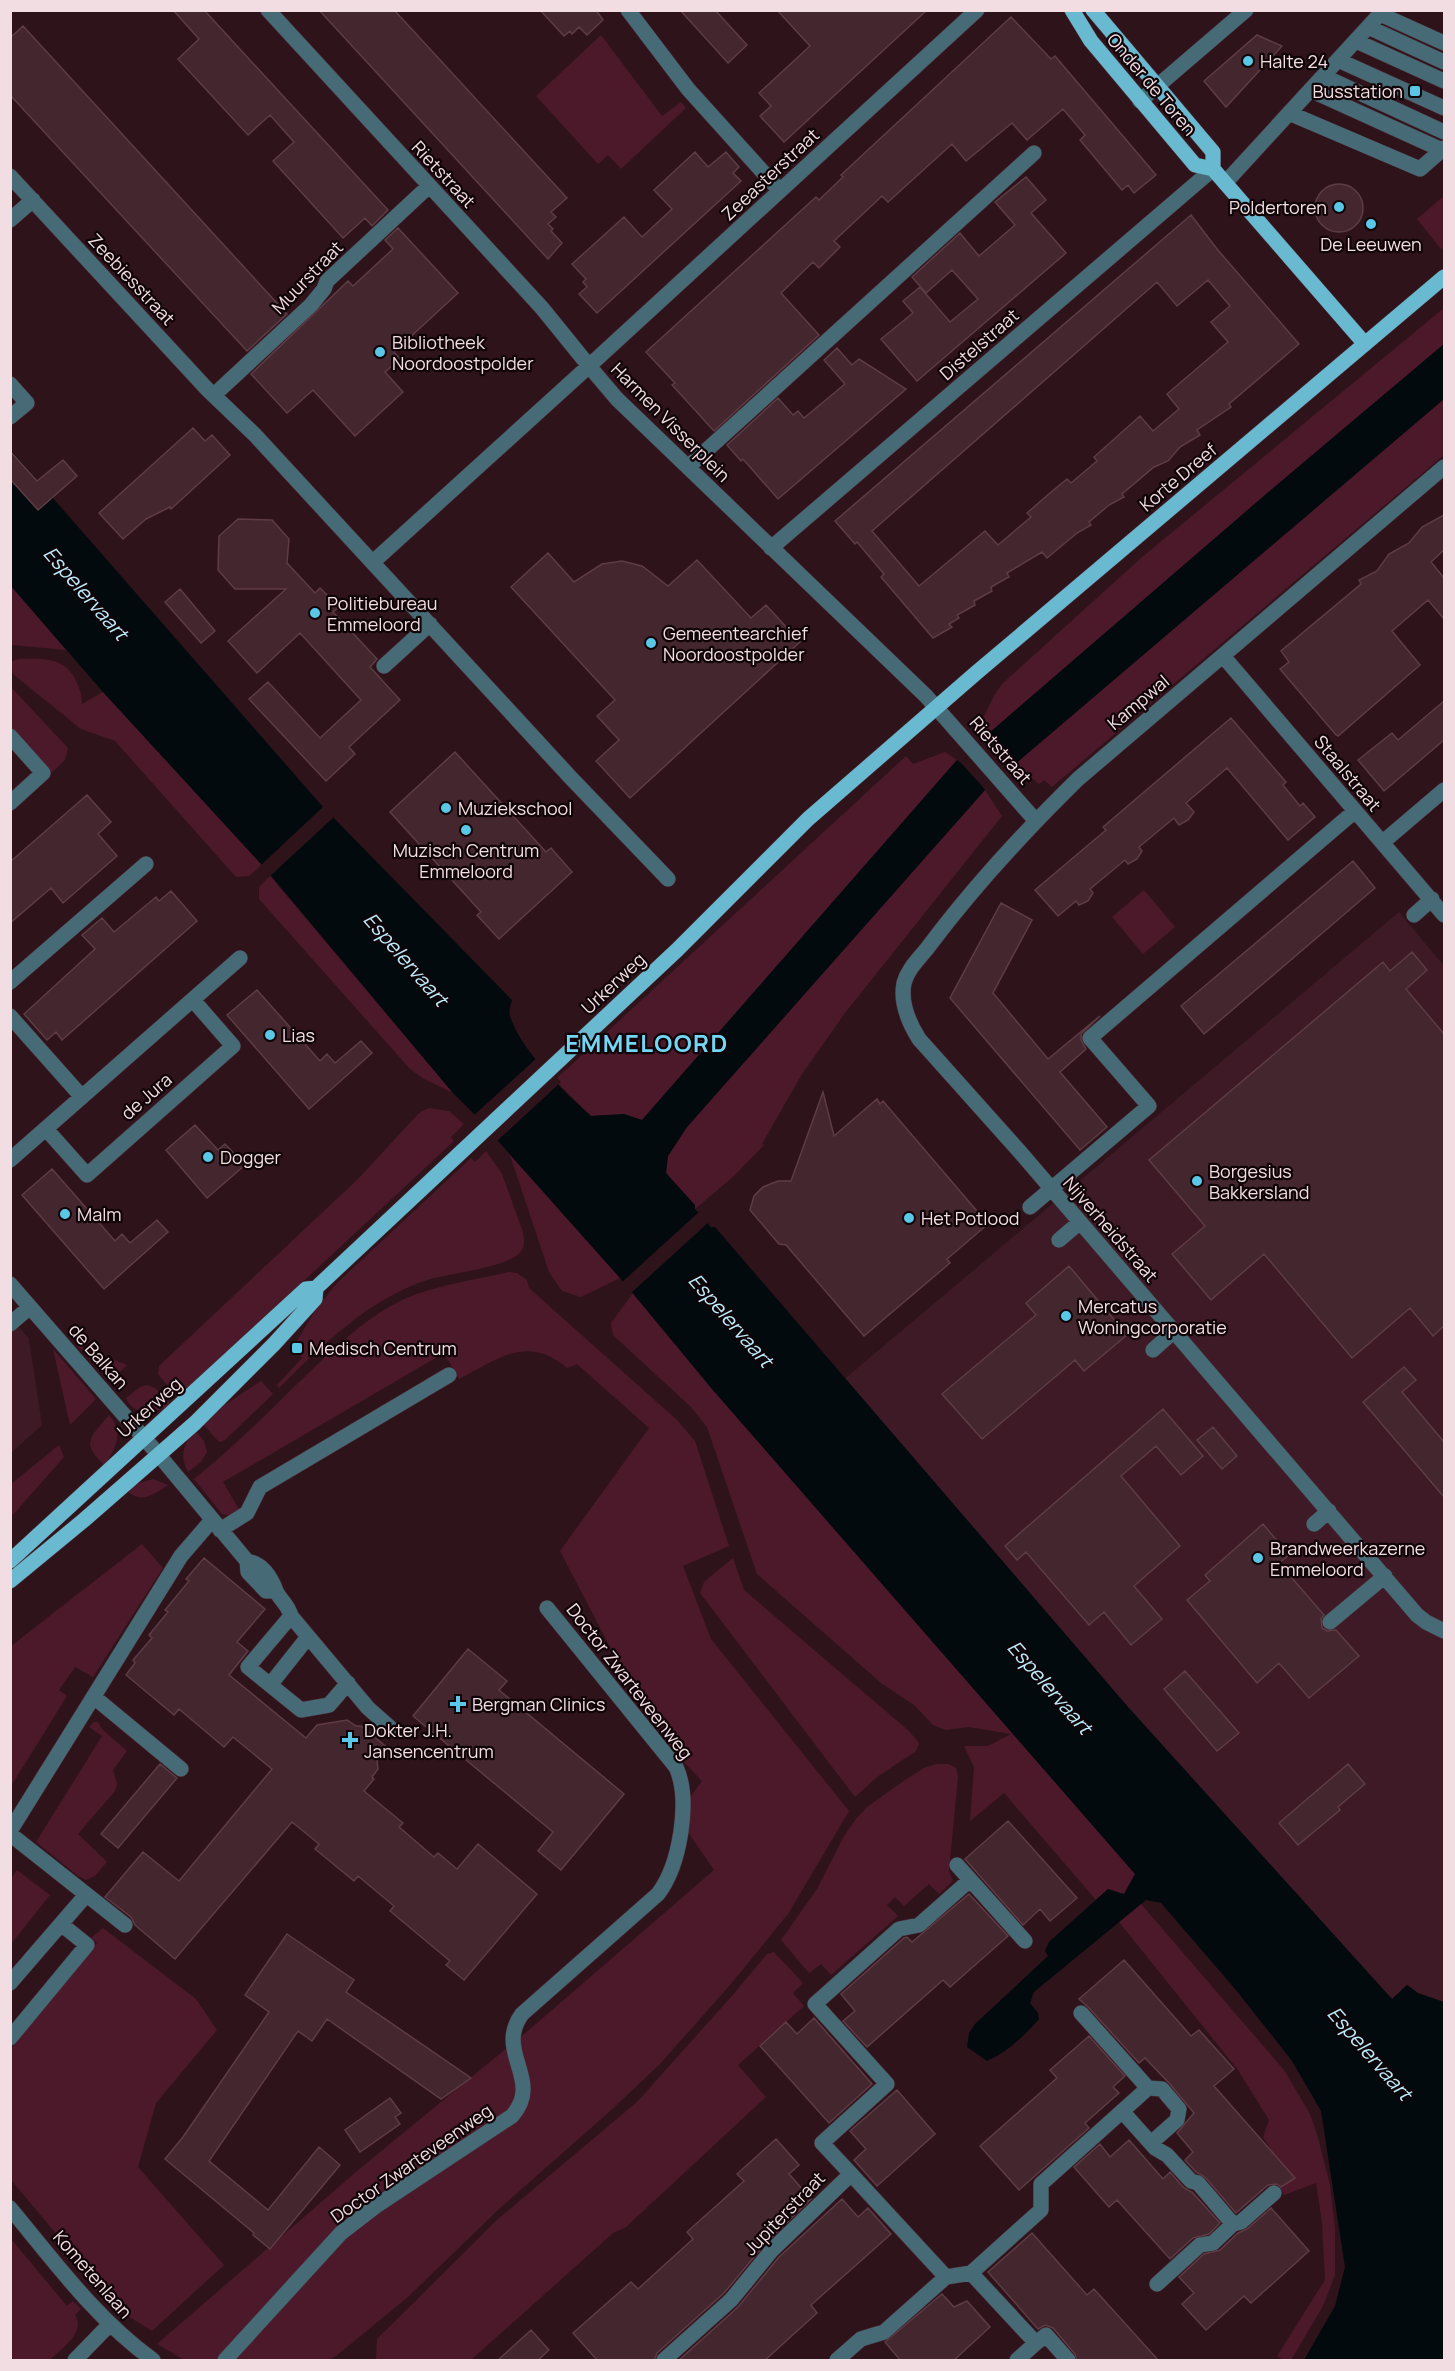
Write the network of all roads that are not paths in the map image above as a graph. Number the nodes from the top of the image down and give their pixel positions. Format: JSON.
{"nodes":[{"id":1,"x":268,"y":10,"type":"edge"},
{"id":2,"x":628,"y":10,"type":"edge"},
{"id":3,"x":976,"y":10,"type":"edge"},
{"id":4,"x":1072,"y":10,"type":"edge"},
{"id":5,"x":1093,"y":10,"type":"edge"},
{"id":6,"x":1246,"y":10,"type":"edge"},
{"id":7,"x":1368,"y":27,"type":"junction"},
{"id":8,"x":1356,"y":41,"type":"junction"},
{"id":9,"x":1444,"y":43,"type":"edge"},
{"id":10,"x":1338,"y":60,"type":"junction"},
{"id":11,"x":1444,"y":62,"type":"edge"},
{"id":12,"x":1323,"y":76,"type":"junction"},
{"id":13,"x":1444,"y":81,"type":"edge"},
{"id":14,"x":1157,"y":87,"type":"junction"},
{"id":15,"x":1310,"y":90,"type":"junction"},
{"id":16,"x":1140,"y":101,"type":"junction"},
{"id":17,"x":1444,"y":108,"type":"edge"},
{"id":18,"x":1289,"y":112,"type":"junction"},
{"id":19,"x":1444,"y":132,"type":"edge"},
{"id":20,"x":1443,"y":149,"type":"edge"},
{"id":21,"x":1034,"y":153,"type":"dead end"},
{"id":22,"x":1213,"y":169,"type":"junction"},
{"id":23,"x":10,"y":176,"type":"edge"},
{"id":24,"x":1225,"y":183,"type":"junction"},
{"id":25,"x":429,"y":186,"type":"junction"},
{"id":26,"x":780,"y":191,"type":"junction"},
{"id":27,"x":33,"y":200,"type":"junction"},
{"id":28,"x":10,"y":220,"type":"edge"},
{"id":29,"x":1444,"y":277,"type":"edge"},
{"id":30,"x":1365,"y":344,"type":"junction"},
{"id":31,"x":589,"y":366,"type":"junction"},
{"id":32,"x":10,"y":384,"type":"edge"},
{"id":33,"x":214,"y":395,"type":"junction"},
{"id":34,"x":10,"y":417,"type":"edge"},
{"id":35,"x":687,"y":467,"type":"junction"},
{"id":36,"x":1444,"y":467,"type":"edge"},
{"id":37,"x":771,"y":548,"type":"junction"},
{"id":38,"x":373,"y":562,"type":"junction"},
{"id":39,"x":427,"y":616,"type":"junction"},
{"id":40,"x":1223,"y":656,"type":"junction"},
{"id":41,"x":384,"y":666,"type":"dead end"},
{"id":42,"x":936,"y":707,"type":"junction"},
{"id":43,"x":10,"y":736,"type":"edge"},
{"id":44,"x":1444,"y":790,"type":"edge"},
{"id":45,"x":10,"y":802,"type":"edge"},
{"id":46,"x":1346,"y":819,"type":"junction"},
{"id":47,"x":1036,"y":820,"type":"junction"},
{"id":48,"x":1383,"y":842,"type":"junction"},
{"id":49,"x":146,"y":864,"type":"dead end"},
{"id":50,"x":668,"y":879,"type":"dead end"},
{"id":51,"x":1432,"y":899,"type":"junction"},
{"id":52,"x":1414,"y":915,"type":"dead end"},
{"id":53,"x":1444,"y":915,"type":"edge"},
{"id":54,"x":240,"y":958,"type":"dead end"},
{"id":55,"x":10,"y":982,"type":"edge"},
{"id":56,"x":193,"y":1000,"type":"junction"},
{"id":57,"x":904,"y":1003,"type":"joint"},
{"id":58,"x":10,"y":1016,"type":"edge"},
{"id":59,"x":82,"y":1097,"type":"junction"},
{"id":60,"x":46,"y":1128,"type":"junction"},
{"id":61,"x":10,"y":1160,"type":"edge"},
{"id":62,"x":1051,"y":1189,"type":"junction"},
{"id":63,"x":1030,"y":1207,"type":"dead end"},
{"id":64,"x":1080,"y":1222,"type":"junction"},
{"id":65,"x":1059,"y":1240,"type":"dead end"},
{"id":66,"x":10,"y":1284,"type":"edge"},
{"id":67,"x":316,"y":1288,"type":"junction"},
{"id":68,"x":30,"y":1307,"type":"junction"},
{"id":69,"x":10,"y":1324,"type":"edge"},
{"id":70,"x":1174,"y":1331,"type":"junction"},
{"id":71,"x":1153,"y":1350,"type":"dead end"},
{"id":72,"x":449,"y":1375,"type":"dead end"},
{"id":73,"x":144,"y":1438,"type":"junction"},
{"id":74,"x":158,"y":1454,"type":"junction"},
{"id":75,"x":1329,"y":1511,"type":"junction"},
{"id":76,"x":1314,"y":1524,"type":"dead end"},
{"id":77,"x":216,"y":1525,"type":"junction"},
{"id":78,"x":10,"y":1561,"type":"edge"},
{"id":79,"x":1385,"y":1576,"type":"junction"},
{"id":80,"x":10,"y":1581,"type":"edge"},
{"id":81,"x":548,"y":1608,"type":"dead end"},
{"id":82,"x":291,"y":1616,"type":"junction"},
{"id":83,"x":1330,"y":1622,"type":"dead end"},
{"id":84,"x":1444,"y":1631,"type":"edge"},
{"id":85,"x":308,"y":1637,"type":"junction"},
{"id":86,"x":348,"y":1683,"type":"junction"},
{"id":87,"x":270,"y":1685,"type":"junction"},
{"id":88,"x":94,"y":1696,"type":"junction"},
{"id":89,"x":394,"y":1731,"type":"dead end"},
{"id":90,"x":181,"y":1769,"type":"dead end"},
{"id":91,"x":10,"y":1833,"type":"edge"},
{"id":92,"x":957,"y":1865,"type":"dead end"},
{"id":93,"x":970,"y":1880,"type":"junction"},
{"id":94,"x":86,"y":1895,"type":"junction"},
{"id":95,"x":61,"y":1924,"type":"junction"},
{"id":96,"x":125,"y":1925,"type":"dead end"},
{"id":97,"x":1025,"y":1941,"type":"dead end"},
{"id":98,"x":10,"y":1983,"type":"edge"},
{"id":99,"x":1081,"y":2013,"type":"dead end"},
{"id":100,"x":10,"y":2038,"type":"edge"},
{"id":101,"x":1148,"y":2088,"type":"junction"},
{"id":102,"x":1122,"y":2111,"type":"junction"},
{"id":103,"x":1151,"y":2143,"type":"junction"},
{"id":104,"x":851,"y":2174,"type":"junction"},
{"id":105,"x":1274,"y":2193,"type":"dead end"},
{"id":106,"x":10,"y":2208,"type":"edge"},
{"id":107,"x":1233,"y":2224,"type":"junction"},
{"id":108,"x":971,"y":2273,"type":"junction"},
{"id":109,"x":946,"y":2277,"type":"junction"},
{"id":110,"x":1157,"y":2284,"type":"dead end"},
{"id":111,"x":110,"y":2324,"type":"junction"},
{"id":112,"x":1036,"y":2343,"type":"junction"},
{"id":113,"x":75,"y":2361,"type":"edge"},
{"id":114,"x":153,"y":2361,"type":"edge"},
{"id":115,"x":225,"y":2361,"type":"edge"},
{"id":116,"x":664,"y":2361,"type":"edge"},
{"id":117,"x":837,"y":2361,"type":"edge"},
{"id":118,"x":1017,"y":2361,"type":"edge"},
{"id":119,"x":1068,"y":2361,"type":"edge"}],
"edges":[{"from":1,"to":25,"type":"street","name":"Rietstraat"},
{"from":2,"to":26,"type":"street"},
{"from":3,"to":26,"type":"street","name":"Zeeasterstraat"},
{"from":4,"to":16,"type":"main road","name":"Onder de Toren"},
{"from":5,"to":14,"type":"main road","name":"Onder de Toren"},
{"from":6,"to":14,"type":"street"},
{"from":7,"to":8,"type":"street"},
{"from":7,"to":9,"type":"street"},
{"from":7,"to":11,"type":"street"},
{"from":8,"to":10,"type":"street"},
{"from":8,"to":13,"type":"street"},
{"from":10,"to":12,"type":"street"},
{"from":10,"to":17,"type":"street"},
{"from":12,"to":15,"type":"street"},
{"from":12,"to":19,"type":"street"},
{"from":14,"to":16,"type":"street"},
{"from":14,"to":22,"type":"main road","name":"Onder de Toren"},
{"from":15,"to":18,"type":"street"},
{"from":15,"to":20,"type":"street"},
{"from":16,"to":22,"type":"main road","name":"Onder de Toren"},
{"from":18,"to":20,"type":"street"},
{"from":18,"to":24,"type":"street"},
{"from":21,"to":35,"type":"street"},
{"from":22,"to":24,"type":"main road","name":"Onder de Toren"},
{"from":22,"to":37,"type":"street","name":"Distelstraat"},
{"from":23,"to":27,"type":"street","name":"Zeebiesstraat"},
{"from":24,"to":30,"type":"main road","name":"Onder de Toren"},
{"from":25,"to":31,"type":"street","name":"Rietstraat"},
{"from":25,"to":33,"type":"street","name":"Muurstraat"},
{"from":26,"to":31,"type":"street","name":"Zeeasterstraat"},
{"from":27,"to":28,"type":"street"},
{"from":27,"to":33,"type":"street","name":"Zeebiesstraat"},
{"from":29,"to":30,"type":"main road","name":"Korte Dreef"},
{"from":30,"to":42,"type":"main road","name":"Korte Dreef"},
{"from":31,"to":35,"type":"street","name":"Harmen Visserplein"},
{"from":31,"to":38,"type":"street","name":"Harmen Visserplein"},
{"from":32,"to":34,"type":"street"},
{"from":33,"to":38,"type":"street","name":"Zeebiesstraat"},
{"from":35,"to":37,"type":"street","name":"Harmen Visserplein"},
{"from":36,"to":40,"type":"street","name":"Kampwal"},
{"from":37,"to":42,"type":"street","name":"Harmen Visserplein"},
{"from":38,"to":39,"type":"street"},
{"from":39,"to":41,"type":"street"},
{"from":39,"to":50,"type":"street"},
{"from":40,"to":46,"type":"street","name":"Staalstraat"},
{"from":40,"to":47,"type":"street","name":"Kampwal"},
{"from":42,"to":47,"type":"street","name":"Rietstraat"},
{"from":42,"to":67,"type":"main road","name":"Urkerweg"},
{"from":43,"to":45,"type":"street"},
{"from":44,"to":48,"type":"street"},
{"from":46,"to":48,"type":"street","name":"Staalstraat"},
{"from":46,"to":62,"type":"street"},
{"from":47,"to":57,"type":"street","name":"Kampwal"},
{"from":48,"to":51,"type":"street","name":"Staalstraat"},
{"from":49,"to":55,"type":"street"},
{"from":51,"to":52,"type":"street"},
{"from":51,"to":53,"type":"street","name":"Staalstraat"},
{"from":54,"to":56,"type":"street"},
{"from":56,"to":59,"type":"street"},
{"from":56,"to":60,"type":"street","name":"de Jura"},
{"from":57,"to":62,"type":"street","name":"Nijverheidstraat"},
{"from":58,"to":59,"type":"street"},
{"from":59,"to":60,"type":"street"},
{"from":60,"to":61,"type":"street"},
{"from":62,"to":63,"type":"street"},
{"from":62,"to":64,"type":"street","name":"Nijverheidstraat"},
{"from":64,"to":65,"type":"street"},
{"from":64,"to":70,"type":"street","name":"Nijverheidstraat"},
{"from":66,"to":68,"type":"street","name":"de Balkan"},
{"from":67,"to":73,"type":"main road","name":"Urkerweg"},
{"from":67,"to":74,"type":"main road","name":"Urkerweg"},
{"from":68,"to":69,"type":"street"},
{"from":68,"to":73,"type":"street","name":"de Balkan"},
{"from":70,"to":71,"type":"street"},
{"from":70,"to":75,"type":"street","name":"Nijverheidstraat"},
{"from":72,"to":77,"type":"street"},
{"from":73,"to":74,"type":"street","name":"de Balkan"},
{"from":73,"to":78,"type":"main road","name":"Urkerweg"},
{"from":74,"to":77,"type":"street"},
{"from":74,"to":80,"type":"main road","name":"Urkerweg"},
{"from":75,"to":76,"type":"street"},
{"from":75,"to":79,"type":"street","name":"Nijverheidstraat"},
{"from":77,"to":82,"type":"street"},
{"from":77,"to":88,"type":"street"},
{"from":79,"to":83,"type":"street"},
{"from":79,"to":84,"type":"street","name":"Nijverheidstraat"},
{"from":81,"to":115,"type":"street","name":"Doctor Zwarteveenweg"},
{"from":82,"to":85,"type":"street"},
{"from":82,"to":87,"type":"street"},
{"from":85,"to":86,"type":"street"},
{"from":85,"to":87,"type":"street"},
{"from":86,"to":87,"type":"street"},
{"from":86,"to":89,"type":"street"},
{"from":88,"to":90,"type":"street"},
{"from":88,"to":91,"type":"street"},
{"from":91,"to":94,"type":"street"},
{"from":92,"to":93,"type":"street"},
{"from":93,"to":97,"type":"street"},
{"from":93,"to":104,"type":"street","name":"Jupiterstraat"},
{"from":94,"to":95,"type":"street"},
{"from":94,"to":96,"type":"street"},
{"from":95,"to":98,"type":"street"},
{"from":95,"to":100,"type":"street"},
{"from":99,"to":101,"type":"street"},
{"from":101,"to":102,"type":"street"},
{"from":101,"to":103,"type":"street"},
{"from":102,"to":103,"type":"street"},
{"from":102,"to":108,"type":"street"},
{"from":103,"to":107,"type":"street"},
{"from":104,"to":109,"type":"street"},
{"from":104,"to":116,"type":"street","name":"Jupiterstraat"},
{"from":105,"to":107,"type":"street"},
{"from":106,"to":111,"type":"street","name":"Kometenlaan"},
{"from":107,"to":110,"type":"street"},
{"from":108,"to":109,"type":"street"},
{"from":108,"to":112,"type":"street"},
{"from":109,"to":117,"type":"street"},
{"from":111,"to":113,"type":"street"},
{"from":111,"to":114,"type":"street","name":"Kometenlaan"},
{"from":112,"to":118,"type":"street"},
{"from":112,"to":119,"type":"street"}]}
